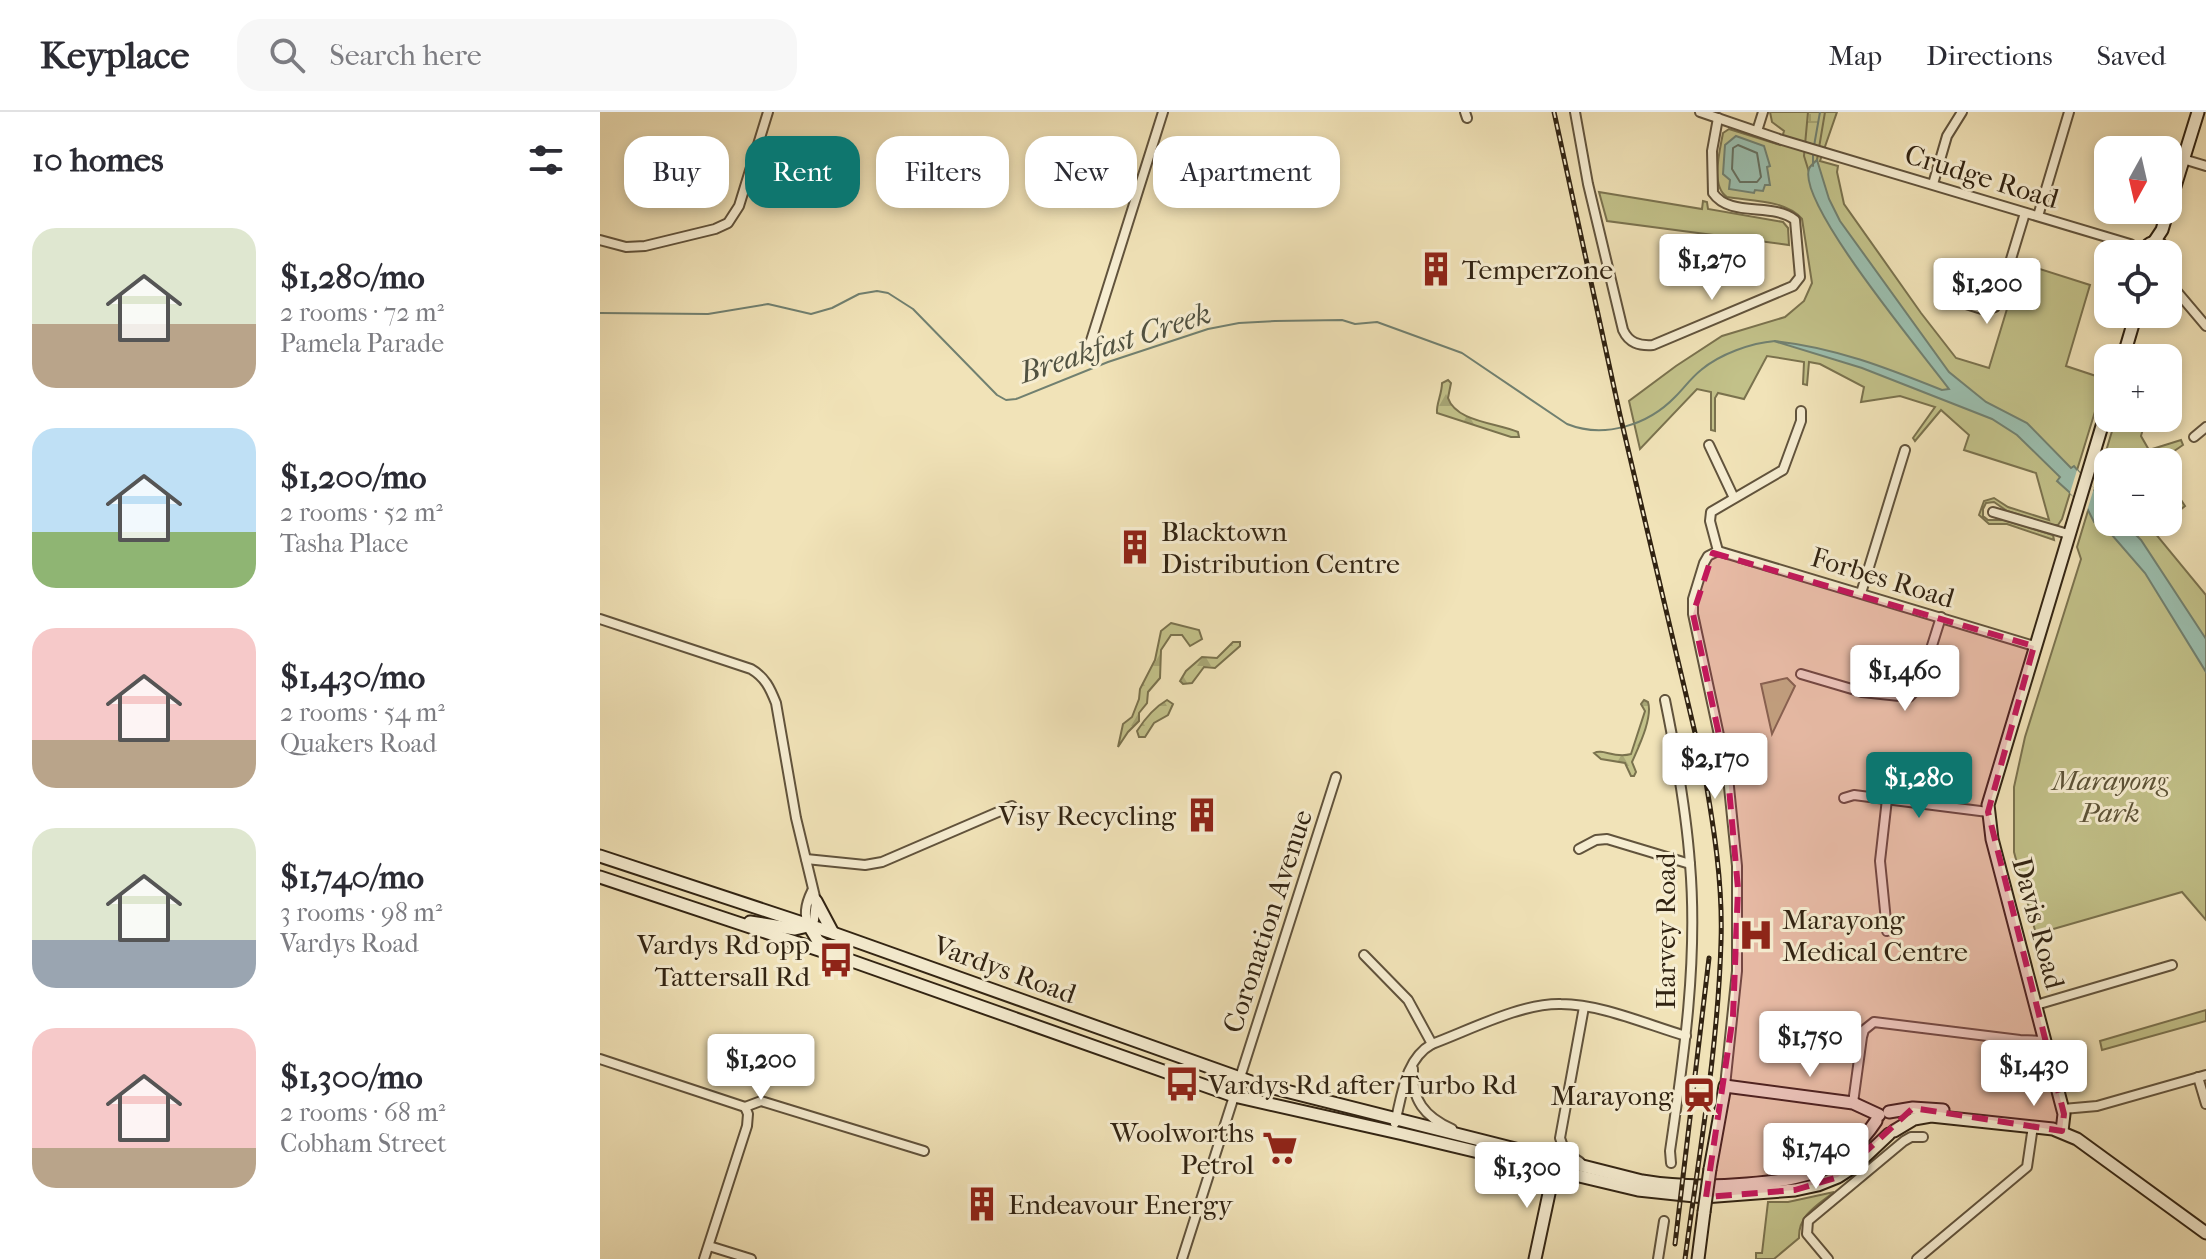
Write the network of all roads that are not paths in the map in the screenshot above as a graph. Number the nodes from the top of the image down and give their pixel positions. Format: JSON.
{"nodes":[{"id":1,"x":768,"y":112,"type":"edge"},
{"id":2,"x":1163,"y":112,"type":"edge"},
{"id":3,"x":1575,"y":112,"type":"edge"},
{"id":4,"x":1700,"y":112,"type":"edge"},
{"id":5,"x":1763,"y":112,"type":"edge"},
{"id":6,"x":1962,"y":112,"type":"edge"},
{"id":7,"x":2069,"y":112,"type":"edge"},
{"id":8,"x":2198,"y":112,"type":"edge"},
{"id":9,"x":1718,"y":118,"type":"junction"},
{"id":10,"x":1757,"y":131,"type":"junction"},
{"id":11,"x":2183,"y":159,"type":"junction"},
{"id":12,"x":2182,"y":162,"type":"edge"},
{"id":13,"x":2206,"y":166,"type":"edge"},
{"id":14,"x":1933,"y":184,"type":"junction"},
{"id":15,"x":2025,"y":213,"type":"junction"},
{"id":16,"x":2038,"y":216,"type":"junction"},
{"id":17,"x":600,"y":240,"type":"edge"},
{"id":18,"x":2117,"y":240,"type":"edge"},
{"id":19,"x":2182,"y":298,"type":"edge"},
{"id":20,"x":1966,"y":304,"type":"dead end"},
{"id":21,"x":2206,"y":326,"type":"edge"},
{"id":22,"x":1088,"y":350,"type":"dead end"},
{"id":23,"x":1801,"y":411,"type":"dead end"},
{"id":24,"x":2206,"y":427,"type":"edge"},
{"id":25,"x":2100,"y":432,"type":"edge"},
{"id":26,"x":2194,"y":437,"type":"dead end"},
{"id":27,"x":1709,"y":445,"type":"dead end"},
{"id":28,"x":1905,"y":450,"type":"dead end"},
{"id":29,"x":1734,"y":498,"type":"junction"},
{"id":30,"x":1993,"y":512,"type":"dead end"},
{"id":31,"x":2068,"y":534,"type":"junction"},
{"id":32,"x":1718,"y":551,"type":"junction"},
{"id":33,"x":1861,"y":593,"type":"junction"},
{"id":34,"x":1941,"y":617,"type":"junction"},
{"id":35,"x":600,"y":619,"type":"edge"},
{"id":36,"x":2034,"y":646,"type":"junction"},
{"id":37,"x":1801,"y":674,"type":"dead end"},
{"id":38,"x":1665,"y":700,"type":"dead end"},
{"id":39,"x":1336,"y":777,"type":"dead end"},
{"id":40,"x":1844,"y":798,"type":"dead end"},
{"id":41,"x":1887,"y":799,"type":"junction"},
{"id":42,"x":1012,"y":806,"type":"dead end"},
{"id":43,"x":1988,"y":812,"type":"junction"},
{"id":44,"x":1579,"y":849,"type":"dead end"},
{"id":45,"x":600,"y":856,"type":"edge"},
{"id":46,"x":806,"y":859,"type":"junction"},
{"id":47,"x":1690,"y":864,"type":"junction"},
{"id":48,"x":600,"y":877,"type":"edge"},
{"id":49,"x":814,"y":896,"type":"junction"},
{"id":50,"x":714,"y":915,"type":"junction"},
{"id":51,"x":809,"y":926,"type":"junction"},
{"id":52,"x":1887,"y":931,"type":"dead end"},
{"id":53,"x":833,"y":933,"type":"junction"},
{"id":54,"x":1364,"y":955,"type":"dead end"},
{"id":55,"x":852,"y":961,"type":"junction"},
{"id":56,"x":2172,"y":965,"type":"dead end"},
{"id":57,"x":2036,"y":1005,"type":"junction"},
{"id":58,"x":1584,"y":1007,"type":"junction"},
{"id":59,"x":1686,"y":1036,"type":"junction"},
{"id":60,"x":2046,"y":1041,"type":"junction"},
{"id":61,"x":1432,"y":1044,"type":"junction"},
{"id":62,"x":600,"y":1059,"type":"edge"},
{"id":63,"x":1413,"y":1060,"type":"junction"},
{"id":64,"x":2202,"y":1076,"type":"edge"},
{"id":65,"x":1239,"y":1078,"type":"junction"},
{"id":66,"x":1725,"y":1086,"type":"junction"},
{"id":67,"x":1234,"y":1096,"type":"junction"},
{"id":68,"x":1853,"y":1103,"type":"junction"},
{"id":69,"x":2206,"y":1104,"type":"edge"},
{"id":70,"x":745,"y":1107,"type":"junction"},
{"id":71,"x":2063,"y":1109,"type":"junction"},
{"id":72,"x":1881,"y":1116,"type":"junction"},
{"id":73,"x":1396,"y":1118,"type":"junction"},
{"id":74,"x":1999,"y":1121,"type":"junction"},
{"id":75,"x":2033,"y":1126,"type":"junction"},
{"id":76,"x":1393,"y":1131,"type":"junction"},
{"id":77,"x":2062,"y":1131,"type":"junction"},
{"id":78,"x":1892,"y":1132,"type":"junction"},
{"id":79,"x":1465,"y":1135,"type":"junction"},
{"id":80,"x":1923,"y":1137,"type":"dead end"},
{"id":81,"x":1523,"y":1149,"type":"junction"},
{"id":82,"x":924,"y":1151,"type":"dead end"},
{"id":83,"x":1671,"y":1163,"type":"dead end"},
{"id":84,"x":1589,"y":1168,"type":"junction"},
{"id":85,"x":1554,"y":1170,"type":"junction"},
{"id":86,"x":1664,"y":1221,"type":"dead end"},
{"id":87,"x":2206,"y":1233,"type":"edge"},
{"id":88,"x":709,"y":1246,"type":"junction"},
{"id":89,"x":704,"y":1259,"type":"edge"},
{"id":90,"x":751,"y":1259,"type":"edge"},
{"id":91,"x":1182,"y":1259,"type":"edge"},
{"id":92,"x":1535,"y":1259,"type":"edge"},
{"id":93,"x":1658,"y":1259,"type":"edge"},
{"id":94,"x":1698,"y":1259,"type":"edge"},
{"id":95,"x":1828,"y":1259,"type":"edge"},
{"id":96,"x":1917,"y":1259,"type":"edge"}],
"edges":[{"from":1,"to":17,"type":"street"},
{"from":2,"to":22,"type":"street"},
{"from":3,"to":9,"type":"street"},
{"from":4,"to":9,"type":"street","name":"Crudge Road"},
{"from":5,"to":10,"type":"street"},
{"from":6,"to":14,"type":"street"},
{"from":7,"to":16,"type":"street"},
{"from":8,"to":11,"type":"main road"},
{"from":9,"to":10,"type":"street","name":"Crudge Road"},
{"from":10,"to":14,"type":"street","name":"Crudge Road"},
{"from":11,"to":12,"type":"main road"},
{"from":11,"to":13,"type":"street"},
{"from":14,"to":15,"type":"street","name":"Crudge Road"},
{"from":15,"to":16,"type":"street","name":"Crudge Road"},
{"from":15,"to":20,"type":"street"},
{"from":16,"to":18,"type":"street","name":"Crudge Road"},
{"from":19,"to":21,"type":"street"},
{"from":23,"to":29,"type":"street"},
{"from":24,"to":26,"type":"street"},
{"from":25,"to":31,"type":"main road","name":"Davis Road"},
{"from":27,"to":29,"type":"street"},
{"from":28,"to":33,"type":"street"},
{"from":29,"to":32,"type":"street"},
{"from":30,"to":31,"type":"street"},
{"from":31,"to":36,"type":"main road","name":"Davis Road"},
{"from":32,"to":33,"type":"street","name":"Forbes Road"},
{"from":32,"to":66,"type":"street"},
{"from":33,"to":34,"type":"street","name":"Forbes Road"},
{"from":34,"to":36,"type":"street","name":"Forbes Road"},
{"from":34,"to":37,"type":"street"},
{"from":35,"to":46,"type":"street"},
{"from":36,"to":43,"type":"main road","name":"Davis Road"},
{"from":38,"to":47,"type":"street","name":"Harvey Road"},
{"from":39,"to":65,"type":"street","name":"Coronation Avenue"},
{"from":40,"to":41,"type":"street"},
{"from":41,"to":43,"type":"street"},
{"from":41,"to":52,"type":"street"},
{"from":42,"to":46,"type":"street"},
{"from":43,"to":57,"type":"main road","name":"Davis Road"},
{"from":44,"to":47,"type":"street"},
{"from":45,"to":51,"type":"main road","name":"Vardys Road"},
{"from":46,"to":49,"type":"street"},
{"from":47,"to":59,"type":"street","name":"Harvey Road"},
{"from":48,"to":50,"type":"main road","name":"Vardys Road"},
{"from":49,"to":51,"type":"street"},
{"from":49,"to":53,"type":"main road"},
{"from":50,"to":51,"type":"main road"},
{"from":50,"to":55,"type":"main road","name":"Vardys Road"},
{"from":51,"to":53,"type":"main road","name":"Vardys Road"},
{"from":51,"to":55,"type":"main road"},
{"from":53,"to":65,"type":"main road","name":"Vardys Road"},
{"from":54,"to":61,"type":"street"},
{"from":55,"to":67,"type":"main road","name":"Vardys Road"},
{"from":56,"to":57,"type":"street"},
{"from":57,"to":60,"type":"main road","name":"Davis Road"},
{"from":58,"to":59,"type":"street"},
{"from":58,"to":61,"type":"street"},
{"from":58,"to":84,"type":"street"},
{"from":59,"to":83,"type":"street","name":"Harvey Road"},
{"from":60,"to":68,"type":"street"},
{"from":60,"to":71,"type":"main road","name":"Davis Road"},
{"from":61,"to":63,"type":"street"},
{"from":62,"to":70,"type":"street"},
{"from":63,"to":73,"type":"street"},
{"from":63,"to":79,"type":"street"},
{"from":64,"to":69,"type":"street"},
{"from":64,"to":71,"type":"street"},
{"from":65,"to":67,"type":"street","name":"Coronation Avenue"},
{"from":65,"to":73,"type":"main road","name":"Vardys Road"},
{"from":66,"to":68,"type":"main road"},
{"from":66,"to":94,"type":"main road","bridge":true},
{"from":67,"to":76,"type":"main road","name":"Vardys Road"},
{"from":67,"to":91,"type":"street","name":"Coronation Avenue"},
{"from":68,"to":72,"type":"main road"},
{"from":70,"to":82,"type":"street"},
{"from":70,"to":88,"type":"street"},
{"from":71,"to":77,"type":"main road","name":"Davis Road"},
{"from":72,"to":74,"type":"main road"},
{"from":72,"to":78,"type":"main road"},
{"from":72,"to":78,"type":"main road"},
{"from":72,"to":84,"type":"main road","name":"Vardys Road"},
{"from":73,"to":76,"type":"street"},
{"from":73,"to":79,"type":"main road","name":"Vardys Road"},
{"from":74,"to":75,"type":"main road"},
{"from":74,"to":78,"type":"main road"},
{"from":75,"to":77,"type":"main road"},
{"from":75,"to":96,"type":"street"},
{"from":76,"to":85,"type":"main road","name":"Vardys Road"},
{"from":77,"to":87,"type":"main road"},
{"from":78,"to":85,"type":"main road","name":"Vardys Road"},
{"from":79,"to":81,"type":"main road","name":"Vardys Road"},
{"from":80,"to":95,"type":"street"},
{"from":81,"to":84,"type":"main road","name":"Vardys Road"},
{"from":81,"to":85,"type":"main road","name":"Vardys Road"},
{"from":84,"to":85,"type":"main road","name":"Vardys Road"},
{"from":85,"to":92,"type":"main road"},
{"from":86,"to":93,"type":"street"},
{"from":88,"to":89,"type":"street"},
{"from":88,"to":90,"type":"street"}]}
